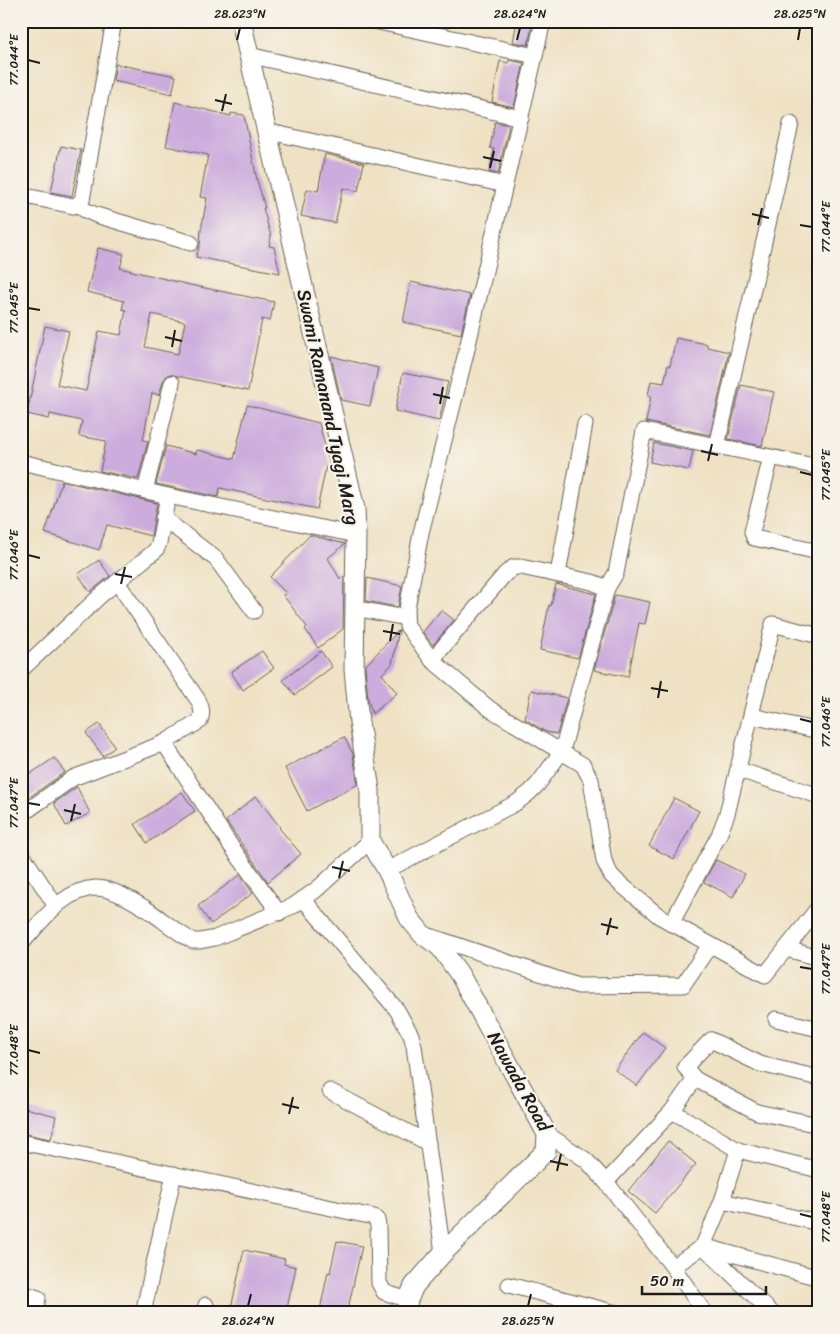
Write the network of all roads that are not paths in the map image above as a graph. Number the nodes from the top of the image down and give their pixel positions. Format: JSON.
{"nodes":[{"id":1,"x":114,"y":21,"type":"edge"},
{"id":2,"x":241,"y":21,"type":"edge"},
{"id":3,"x":374,"y":21,"type":"edge"},
{"id":4,"x":543,"y":21,"type":"edge"},
{"id":5,"x":249,"y":54,"type":"junction"},
{"id":6,"x":535,"y":56,"type":"junction"},
{"id":7,"x":520,"y":118,"type":"junction"},
{"id":8,"x":791,"y":124,"type":"dead end"},
{"id":9,"x":266,"y":131,"type":"junction"},
{"id":10,"x":505,"y":185,"type":"junction"},
{"id":11,"x":21,"y":195,"type":"edge"},
{"id":12,"x":78,"y":204,"type":"junction"},
{"id":13,"x":191,"y":243,"type":"dead end"},
{"id":14,"x":172,"y":383,"type":"dead end"},
{"id":15,"x":585,"y":424,"type":"dead end"},
{"id":16,"x":717,"y":446,"type":"junction"},
{"id":17,"x":771,"y":457,"type":"junction"},
{"id":18,"x":21,"y":462,"type":"edge"},
{"id":19,"x":819,"y":467,"type":"edge"},
{"id":20,"x":145,"y":491,"type":"junction"},
{"id":21,"x":168,"y":496,"type":"junction"},
{"id":22,"x":163,"y":518,"type":"junction"},
{"id":23,"x":356,"y":535,"type":"junction"},
{"id":24,"x":819,"y":552,"type":"edge"},
{"id":25,"x":558,"y":574,"type":"junction"},
{"id":26,"x":117,"y":582,"type":"junction"},
{"id":27,"x":607,"y":588,"type":"junction"},
{"id":28,"x":354,"y":608,"type":"junction"},
{"id":29,"x":254,"y":611,"type":"dead end"},
{"id":30,"x":406,"y":618,"type":"junction"},
{"id":31,"x":819,"y":636,"type":"edge"},
{"id":32,"x":432,"y":660,"type":"junction"},
{"id":33,"x":21,"y":670,"type":"edge"},
{"id":34,"x":752,"y":716,"type":"junction"},
{"id":35,"x":819,"y":731,"type":"edge"},
{"id":36,"x":164,"y":743,"type":"junction"},
{"id":37,"x":562,"y":752,"type":"junction"},
{"id":38,"x":739,"y":770,"type":"junction"},
{"id":39,"x":819,"y":796,"type":"edge"},
{"id":40,"x":21,"y":816,"type":"edge"},
{"id":41,"x":370,"y":842,"type":"junction"},
{"id":42,"x":21,"y":853,"type":"edge"},
{"id":43,"x":387,"y":870,"type":"junction"},
{"id":44,"x":303,"y":899,"type":"junction"},
{"id":45,"x":56,"y":906,"type":"junction"},
{"id":46,"x":819,"y":907,"type":"edge"},
{"id":47,"x":279,"y":913,"type":"junction"},
{"id":48,"x":671,"y":924,"type":"junction"},
{"id":49,"x":422,"y":934,"type":"junction"},
{"id":50,"x":21,"y":944,"type":"edge"},
{"id":51,"x":710,"y":945,"type":"junction"},
{"id":52,"x":787,"y":949,"type":"junction"},
{"id":53,"x":819,"y":958,"type":"edge"},
{"id":54,"x":776,"y":1019,"type":"dead end"},
{"id":55,"x":819,"y":1029,"type":"edge"},
{"id":56,"x":819,"y":1078,"type":"edge"},
{"id":57,"x":695,"y":1079,"type":"junction"},
{"id":58,"x":330,"y":1091,"type":"dead end"},
{"id":59,"x":672,"y":1111,"type":"junction"},
{"id":60,"x":819,"y":1125,"type":"edge"},
{"id":61,"x":547,"y":1134,"type":"junction"},
{"id":62,"x":21,"y":1142,"type":"edge"},
{"id":63,"x":428,"y":1143,"type":"junction"},
{"id":64,"x":738,"y":1150,"type":"junction"},
{"id":65,"x":819,"y":1170,"type":"edge"},
{"id":66,"x":174,"y":1174,"type":"junction"},
{"id":67,"x":606,"y":1182,"type":"junction"},
{"id":68,"x":722,"y":1201,"type":"junction"},
{"id":69,"x":819,"y":1223,"type":"edge"},
{"id":70,"x":703,"y":1246,"type":"junction"},
{"id":71,"x":443,"y":1253,"type":"junction"},
{"id":72,"x":673,"y":1267,"type":"junction"},
{"id":73,"x":819,"y":1278,"type":"edge"},
{"id":74,"x":508,"y":1285,"type":"dead end"},
{"id":75,"x":21,"y":1293,"type":"edge"},
{"id":76,"x":407,"y":1306,"type":"edge"},
{"id":77,"x":702,"y":1311,"type":"edge"},
{"id":78,"x":35,"y":1313,"type":"edge"},
{"id":79,"x":143,"y":1313,"type":"edge"},
{"id":80,"x":616,"y":1313,"type":"edge"},
{"id":81,"x":772,"y":1313,"type":"edge"}],
"edges":[{"from":1,"to":12,"type":"street"},
{"from":2,"to":5,"type":"street","name":"Swami Ramanand Tyagi Marg"},
{"from":3,"to":6,"type":"street"},
{"from":4,"to":6,"type":"street"},
{"from":5,"to":7,"type":"street"},
{"from":5,"to":9,"type":"street","name":"Swami Ramanand Tyagi Marg"},
{"from":6,"to":7,"type":"street"},
{"from":7,"to":10,"type":"street"},
{"from":8,"to":16,"type":"street"},
{"from":9,"to":10,"type":"street"},
{"from":9,"to":23,"type":"street","name":"Swami Ramanand Tyagi Marg"},
{"from":10,"to":30,"type":"street"},
{"from":11,"to":12,"type":"street"},
{"from":12,"to":13,"type":"street"},
{"from":14,"to":20,"type":"street"},
{"from":15,"to":25,"type":"street"},
{"from":16,"to":17,"type":"street"},
{"from":16,"to":27,"type":"street"},
{"from":17,"to":19,"type":"street"},
{"from":17,"to":24,"type":"street"},
{"from":18,"to":20,"type":"street"},
{"from":20,"to":21,"type":"street"},
{"from":21,"to":22,"type":"street"},
{"from":21,"to":23,"type":"street"},
{"from":22,"to":26,"type":"street"},
{"from":22,"to":29,"type":"street"},
{"from":23,"to":28,"type":"street","name":"Swami Ramanand Tyagi Marg"},
{"from":25,"to":27,"type":"street"},
{"from":25,"to":32,"type":"street"},
{"from":26,"to":33,"type":"street"},
{"from":26,"to":36,"type":"street"},
{"from":27,"to":37,"type":"street"},
{"from":28,"to":30,"type":"street"},
{"from":28,"to":41,"type":"street","name":"Swami Ramanand Tyagi Marg"},
{"from":30,"to":32,"type":"street"},
{"from":31,"to":34,"type":"street"},
{"from":32,"to":37,"type":"street"},
{"from":34,"to":35,"type":"street"},
{"from":34,"to":38,"type":"street"},
{"from":36,"to":40,"type":"street"},
{"from":36,"to":47,"type":"street"},
{"from":37,"to":43,"type":"street"},
{"from":37,"to":48,"type":"street"},
{"from":38,"to":39,"type":"street"},
{"from":38,"to":48,"type":"street"},
{"from":41,"to":43,"type":"street"},
{"from":41,"to":44,"type":"street"},
{"from":42,"to":45,"type":"street"},
{"from":43,"to":49,"type":"street"},
{"from":44,"to":47,"type":"street"},
{"from":44,"to":63,"type":"street"},
{"from":45,"to":47,"type":"street"},
{"from":45,"to":50,"type":"street"},
{"from":46,"to":52,"type":"street"},
{"from":48,"to":51,"type":"street"},
{"from":49,"to":51,"type":"street"},
{"from":49,"to":61,"type":"street","name":"Nawada Road"},
{"from":51,"to":52,"type":"street"},
{"from":52,"to":53,"type":"street"},
{"from":54,"to":55,"type":"street"},
{"from":56,"to":57,"type":"street"},
{"from":57,"to":59,"type":"street"},
{"from":57,"to":60,"type":"street"},
{"from":58,"to":63,"type":"street"},
{"from":59,"to":64,"type":"street"},
{"from":59,"to":67,"type":"street"},
{"from":61,"to":67,"type":"street","name":"Nawada Road"},
{"from":61,"to":71,"type":"street"},
{"from":62,"to":66,"type":"street"},
{"from":63,"to":71,"type":"street"},
{"from":64,"to":65,"type":"street"},
{"from":64,"to":68,"type":"street"},
{"from":66,"to":76,"type":"street"},
{"from":66,"to":79,"type":"street"},
{"from":67,"to":72,"type":"street","name":"Nawada Road"},
{"from":68,"to":69,"type":"street"},
{"from":68,"to":70,"type":"street"},
{"from":70,"to":72,"type":"street"},
{"from":70,"to":73,"type":"street"},
{"from":70,"to":81,"type":"street"},
{"from":71,"to":76,"type":"street"},
{"from":72,"to":77,"type":"street","name":"Nawada Road"},
{"from":74,"to":80,"type":"street"},
{"from":75,"to":78,"type":"street"}]}
